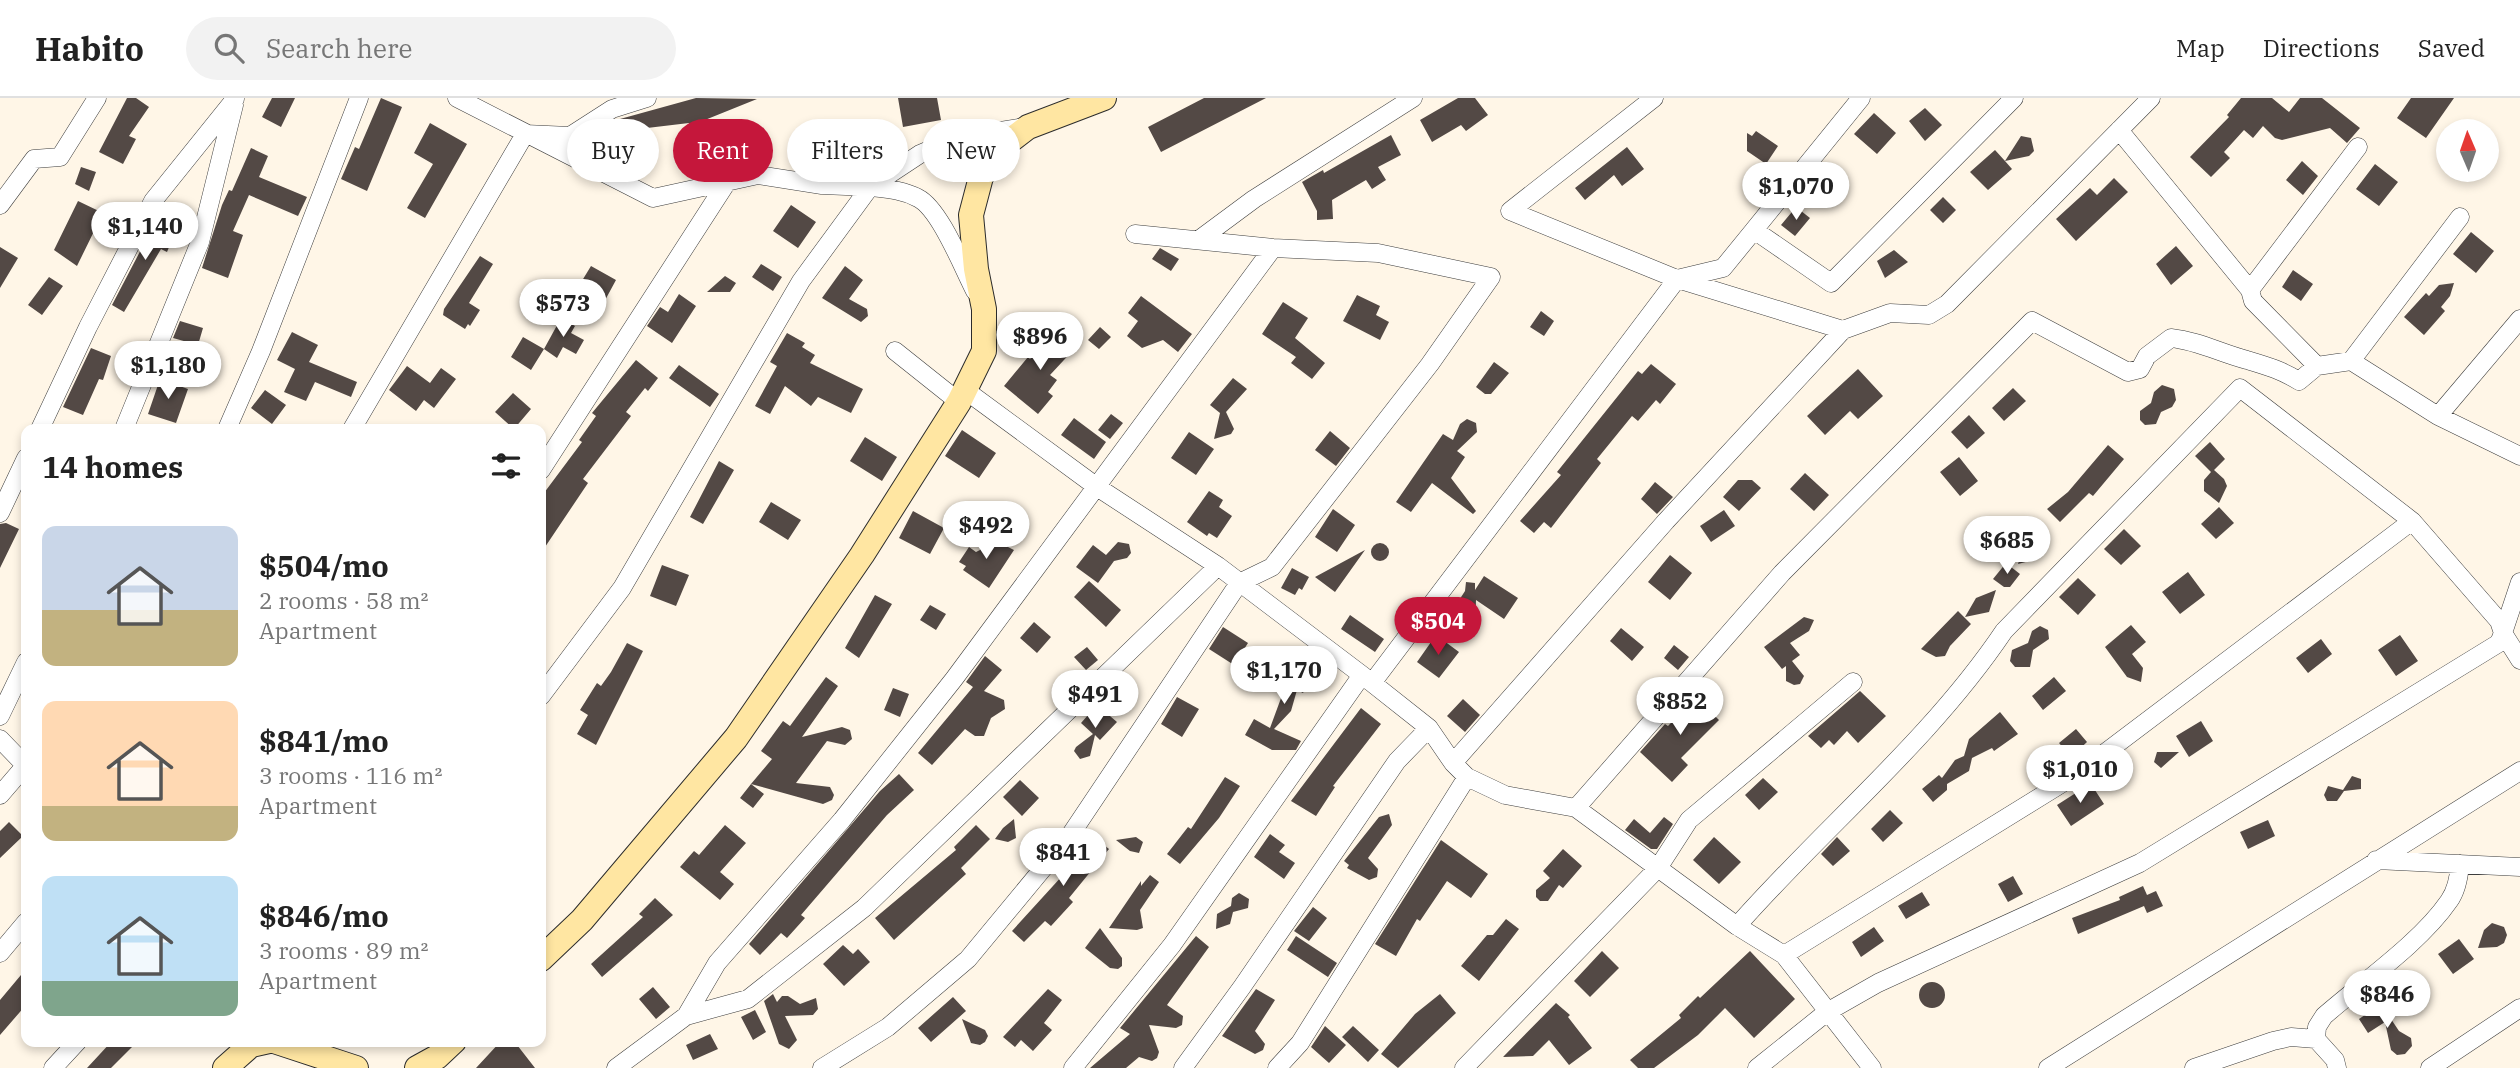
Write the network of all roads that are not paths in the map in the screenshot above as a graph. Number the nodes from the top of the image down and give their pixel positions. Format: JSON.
{"nodes":[{"id":1,"x":97,"y":98,"type":"edge"},
{"id":2,"x":359,"y":98,"type":"edge"},
{"id":3,"x":457,"y":98,"type":"edge"},
{"id":4,"x":647,"y":98,"type":"edge"},
{"id":5,"x":1104,"y":98,"type":"edge"},
{"id":6,"x":1413,"y":98,"type":"edge"},
{"id":7,"x":1654,"y":98,"type":"edge"},
{"id":8,"x":1861,"y":98,"type":"edge"},
{"id":9,"x":2014,"y":98,"type":"edge"},
{"id":10,"x":2151,"y":98,"type":"edge"},
{"id":11,"x":235,"y":99,"type":"edge"},
{"id":12,"x":1028,"y":127,"type":"junction"},
{"id":13,"x":2119,"y":130,"type":"junction"},
{"id":14,"x":525,"y":134,"type":"junction"},
{"id":15,"x":2358,"y":147,"type":"dead end"},
{"id":16,"x":773,"y":177,"type":"edge"},
{"id":17,"x":727,"y":182,"type":"joint"},
{"id":18,"x":870,"y":187,"type":"junction"},
{"id":19,"x":0,"y":205,"type":"edge"},
{"id":20,"x":2460,"y":217,"type":"dead end"},
{"id":21,"x":1754,"y":230,"type":"junction"},
{"id":22,"x":1135,"y":234,"type":"dead end"},
{"id":23,"x":1200,"y":239,"type":"junction"},
{"id":24,"x":1273,"y":248,"type":"junction"},
{"id":25,"x":1677,"y":279,"type":"junction"},
{"id":26,"x":2250,"y":290,"type":"junction"},
{"id":27,"x":984,"y":309,"type":"junction"},
{"id":28,"x":2520,"y":319,"type":"edge"},
{"id":29,"x":1843,"y":330,"type":"junction"},
{"id":30,"x":895,"y":351,"type":"dead end"},
{"id":31,"x":2351,"y":361,"type":"junction"},
{"id":32,"x":2317,"y":366,"type":"junction"},
{"id":33,"x":962,"y":396,"type":"junction"},
{"id":34,"x":2438,"y":416,"type":"junction"},
{"id":35,"x":42,"y":424,"type":"edge"},
{"id":36,"x":126,"y":424,"type":"edge"},
{"id":37,"x":229,"y":424,"type":"edge"},
{"id":38,"x":355,"y":424,"type":"edge"},
{"id":39,"x":2520,"y":456,"type":"edge"},
{"id":40,"x":546,"y":462,"type":"edge"},
{"id":41,"x":21,"y":469,"type":"edge"},
{"id":42,"x":1097,"y":487,"type":"junction"},
{"id":43,"x":0,"y":513,"type":"edge"},
{"id":44,"x":2412,"y":521,"type":"junction"},
{"id":45,"x":1218,"y":566,"type":"junction"},
{"id":46,"x":2520,"y":582,"type":"edge"},
{"id":47,"x":1239,"y":583,"type":"junction"},
{"id":48,"x":2503,"y":633,"type":"junction"},
{"id":49,"x":2520,"y":660,"type":"edge"},
{"id":50,"x":21,"y":672,"type":"edge"},
{"id":51,"x":1367,"y":679,"type":"junction"},
{"id":52,"x":1853,"y":682,"type":"dead end"},
{"id":53,"x":546,"y":689,"type":"edge"},
{"id":54,"x":0,"y":716,"type":"edge"},
{"id":55,"x":1429,"y":728,"type":"junction"},
{"id":56,"x":0,"y":739,"type":"edge"},
{"id":57,"x":21,"y":761,"type":"edge"},
{"id":58,"x":1453,"y":763,"type":"junction"},
{"id":59,"x":21,"y":771,"type":"edge"},
{"id":60,"x":2520,"y":771,"type":"edge"},
{"id":61,"x":1468,"y":776,"type":"junction"},
{"id":62,"x":0,"y":794,"type":"edge"},
{"id":63,"x":1576,"y":808,"type":"junction"},
{"id":64,"x":2376,"y":860,"type":"junction"},
{"id":65,"x":2460,"y":864,"type":"junction"},
{"id":66,"x":2520,"y":867,"type":"edge"},
{"id":67,"x":1658,"y":868,"type":"junction"},
{"id":68,"x":1737,"y":926,"type":"junction"},
{"id":69,"x":21,"y":928,"type":"edge"},
{"id":70,"x":0,"y":953,"type":"edge"},
{"id":71,"x":546,"y":954,"type":"edge"},
{"id":72,"x":1784,"y":955,"type":"junction"},
{"id":73,"x":2520,"y":1008,"type":"edge"},
{"id":74,"x":1827,"y":1012,"type":"junction"},
{"id":75,"x":686,"y":1016,"type":"junction"},
{"id":76,"x":2316,"y":1039,"type":"junction"},
{"id":77,"x":72,"y":1047,"type":"edge"},
{"id":78,"x":249,"y":1047,"type":"edge"},
{"id":79,"x":294,"y":1047,"type":"edge"},
{"id":80,"x":448,"y":1047,"type":"edge"},
{"id":81,"x":338,"y":1059,"type":"edge"},
{"id":82,"x":53,"y":1068,"type":"edge"},
{"id":83,"x":225,"y":1068,"type":"edge"},
{"id":84,"x":417,"y":1068,"type":"edge"},
{"id":85,"x":616,"y":1068,"type":"edge"},
{"id":86,"x":822,"y":1068,"type":"edge"},
{"id":87,"x":1073,"y":1068,"type":"edge"},
{"id":88,"x":1183,"y":1068,"type":"edge"},
{"id":89,"x":1277,"y":1068,"type":"edge"},
{"id":90,"x":1464,"y":1068,"type":"edge"},
{"id":91,"x":1757,"y":1068,"type":"edge"},
{"id":92,"x":1872,"y":1068,"type":"edge"},
{"id":93,"x":2050,"y":1068,"type":"edge"},
{"id":94,"x":2194,"y":1068,"type":"edge"},
{"id":95,"x":2337,"y":1068,"type":"edge"},
{"id":96,"x":2430,"y":1068,"type":"edge"}],
"edges":[{"from":1,"to":19,"type":"street"},
{"from":2,"to":37,"type":"street"},
{"from":3,"to":14,"type":"street"},
{"from":4,"to":14,"type":"street"},
{"from":5,"to":12,"type":"street"},
{"from":6,"to":23,"type":"street"},
{"from":7,"to":25,"type":"street"},
{"from":8,"to":21,"type":"street"},
{"from":9,"to":21,"type":"street"},
{"from":10,"to":13,"type":"street"},
{"from":11,"to":35,"type":"street"},
{"from":11,"to":36,"type":"street"},
{"from":12,"to":18,"type":"street"},
{"from":12,"to":27,"type":"street"},
{"from":13,"to":26,"type":"street"},
{"from":13,"to":29,"type":"street"},
{"from":14,"to":17,"type":"street"},
{"from":14,"to":38,"type":"street"},
{"from":15,"to":26,"type":"street"},
{"from":16,"to":18,"type":"street"},
{"from":17,"to":40,"type":"street"},
{"from":18,"to":27,"type":"street"},
{"from":18,"to":53,"type":"street"},
{"from":20,"to":31,"type":"street"},
{"from":21,"to":25,"type":"street"},
{"from":22,"to":23,"type":"street"},
{"from":23,"to":24,"type":"street"},
{"from":24,"to":42,"type":"street"},
{"from":24,"to":47,"type":"street"},
{"from":25,"to":29,"type":"street"},
{"from":25,"to":51,"type":"street"},
{"from":26,"to":32,"type":"street"},
{"from":27,"to":33,"type":"street"},
{"from":28,"to":34,"type":"street"},
{"from":29,"to":58,"type":"street"},
{"from":30,"to":33,"type":"street"},
{"from":31,"to":32,"type":"street"},
{"from":31,"to":34,"type":"street"},
{"from":32,"to":63,"type":"street"},
{"from":33,"to":42,"type":"street"},
{"from":33,"to":71,"type":"street"},
{"from":34,"to":39,"type":"street"},
{"from":41,"to":43,"type":"street"},
{"from":42,"to":45,"type":"street"},
{"from":42,"to":75,"type":"street"},
{"from":44,"to":48,"type":"street"},
{"from":44,"to":68,"type":"street"},
{"from":44,"to":72,"type":"street"},
{"from":45,"to":47,"type":"street"},
{"from":45,"to":75,"type":"street"},
{"from":46,"to":48,"type":"street"},
{"from":47,"to":51,"type":"street"},
{"from":47,"to":86,"type":"street"},
{"from":48,"to":49,"type":"street"},
{"from":48,"to":74,"type":"street"},
{"from":50,"to":54,"type":"street"},
{"from":51,"to":55,"type":"street"},
{"from":51,"to":87,"type":"street"},
{"from":52,"to":67,"type":"street"},
{"from":55,"to":58,"type":"street"},
{"from":55,"to":88,"type":"street"},
{"from":56,"to":57,"type":"street"},
{"from":58,"to":61,"type":"street"},
{"from":59,"to":62,"type":"street"},
{"from":60,"to":64,"type":"street"},
{"from":61,"to":63,"type":"street"},
{"from":61,"to":89,"type":"street"},
{"from":63,"to":67,"type":"street"},
{"from":64,"to":65,"type":"street"},
{"from":64,"to":93,"type":"street"},
{"from":65,"to":66,"type":"street"},
{"from":65,"to":76,"type":"street"},
{"from":67,"to":68,"type":"street"},
{"from":67,"to":90,"type":"street"},
{"from":68,"to":72,"type":"street"},
{"from":69,"to":70,"type":"street"},
{"from":72,"to":74,"type":"street"},
{"from":73,"to":96,"type":"street"},
{"from":74,"to":91,"type":"street"},
{"from":74,"to":92,"type":"street"},
{"from":75,"to":85,"type":"street"},
{"from":76,"to":94,"type":"street"},
{"from":76,"to":95,"type":"street"},
{"from":77,"to":82,"type":"street"},
{"from":78,"to":83,"type":"street"},
{"from":79,"to":81,"type":"street"},
{"from":80,"to":84,"type":"street"}]}
